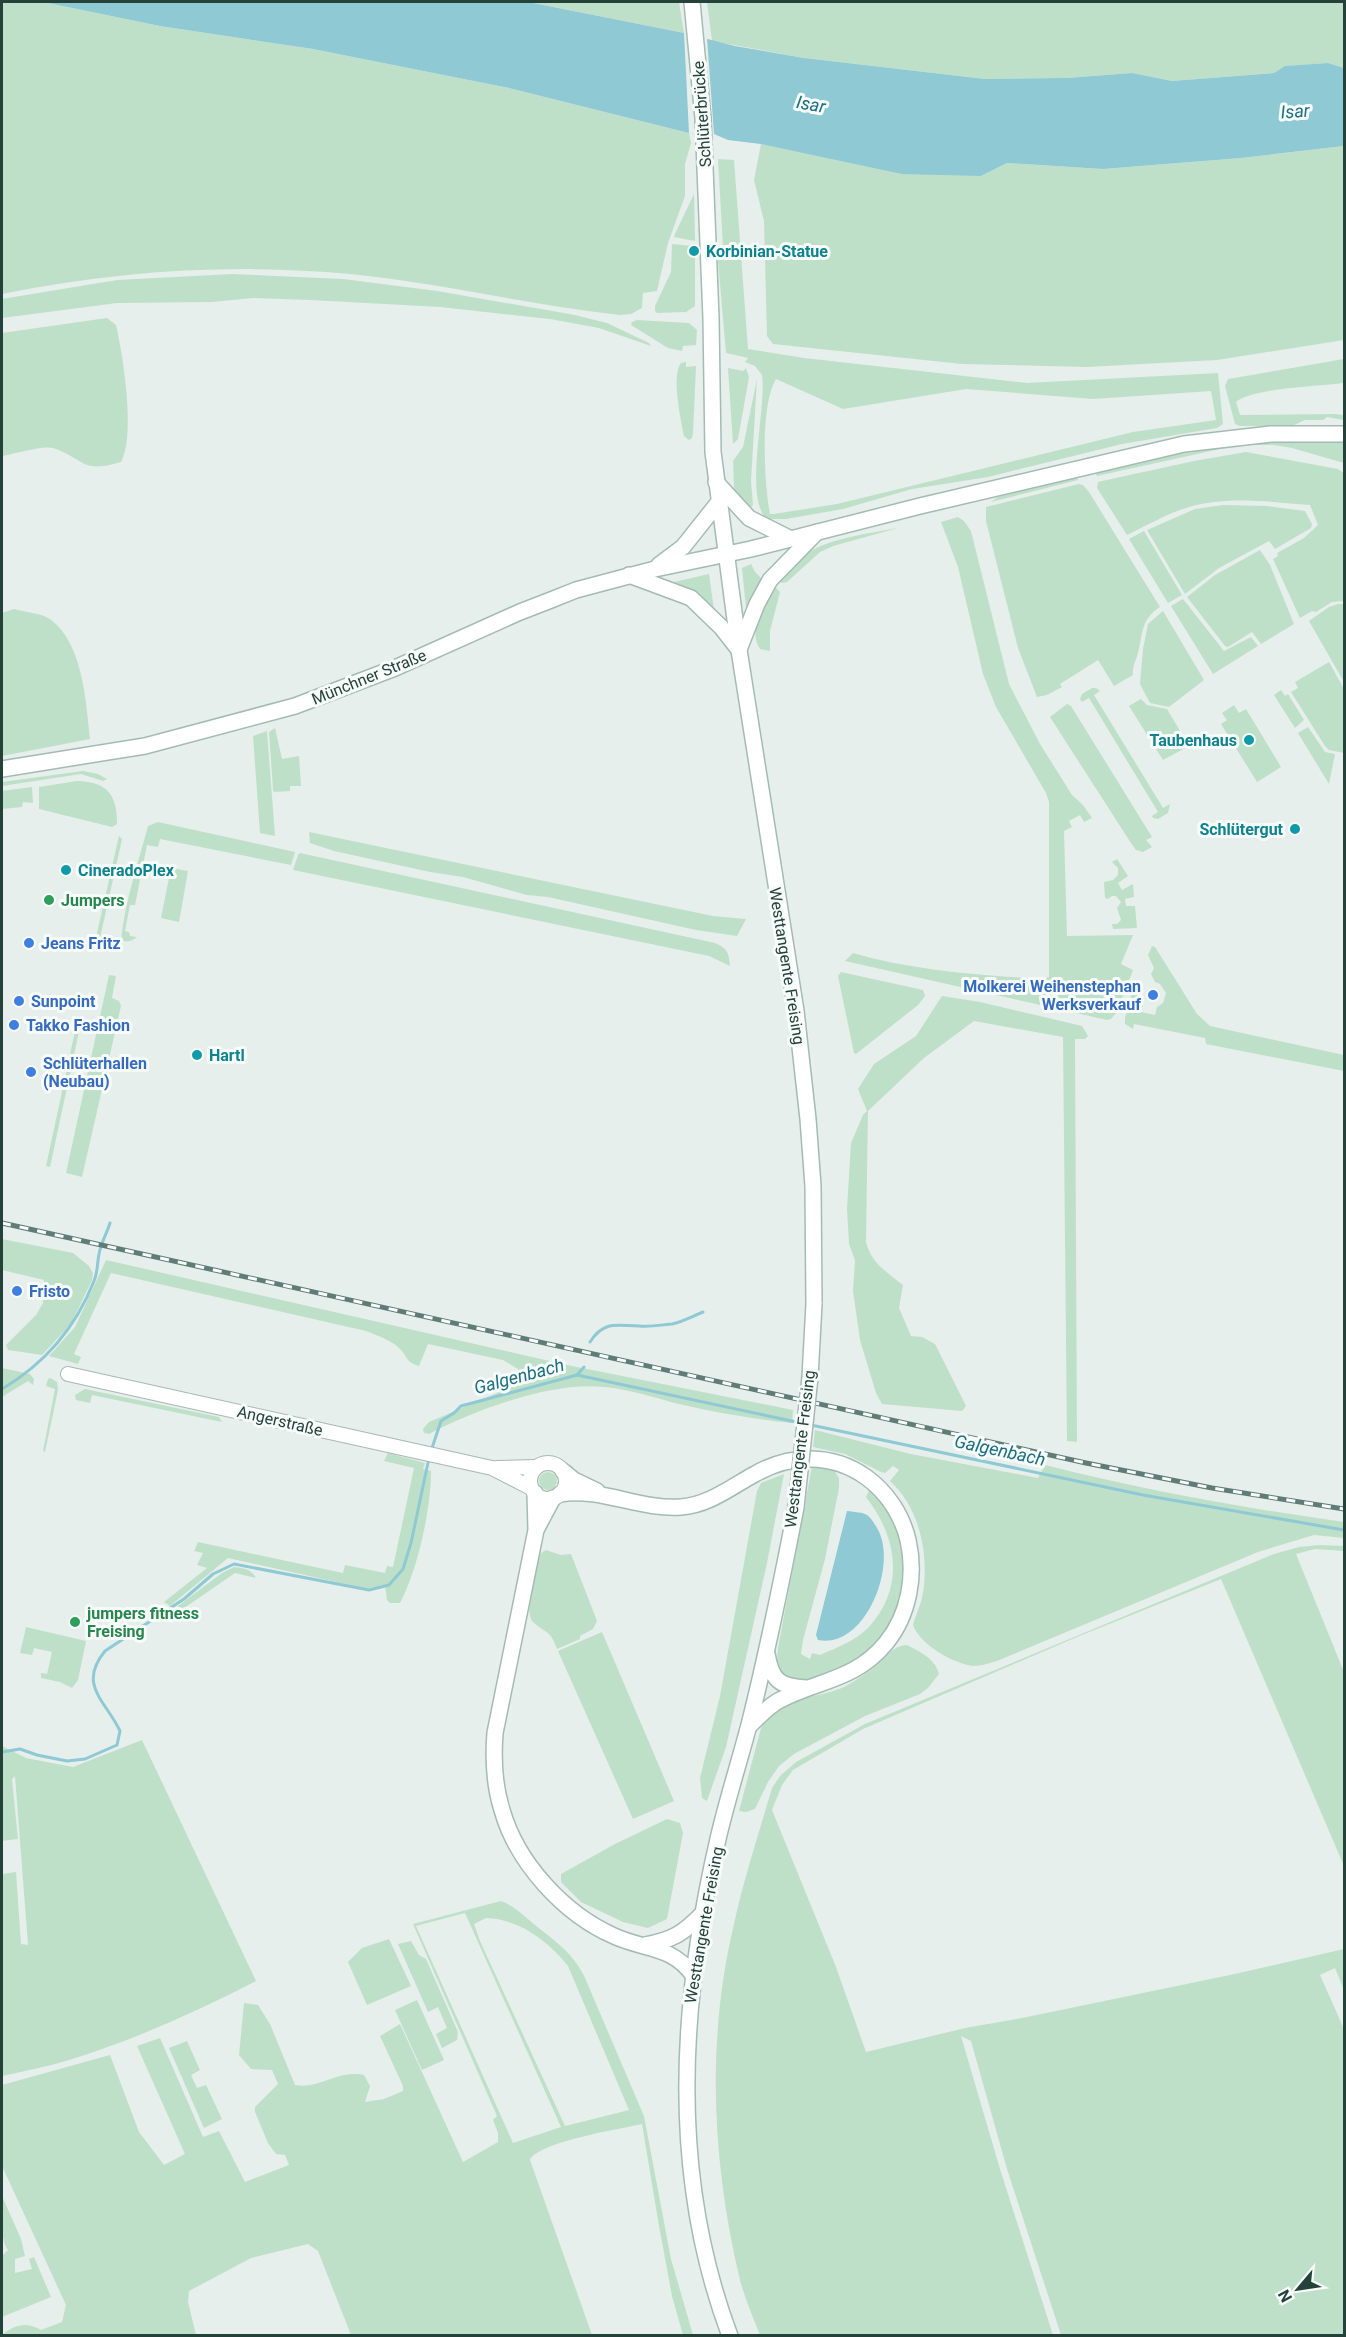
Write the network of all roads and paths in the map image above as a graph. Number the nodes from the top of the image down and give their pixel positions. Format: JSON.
{"nodes":[{"id":1,"x":692,"y":2,"type":"edge"},
{"id":2,"x":1344,"y":434,"type":"edge"},
{"id":3,"x":716,"y":482,"type":"junction"},
{"id":4,"x":718,"y":503,"type":"junction"},
{"id":5,"x":818,"y":531,"type":"junction"},
{"id":6,"x":789,"y":538,"type":"junction"},
{"id":7,"x":726,"y":553,"type":"junction"},
{"id":8,"x":655,"y":569,"type":"junction"},
{"id":9,"x":629,"y":575,"type":"junction"},
{"id":10,"x":740,"y":650,"type":"junction"},
{"id":11,"x":2,"y":769,"type":"edge"},
{"id":12,"x":68,"y":1374,"type":"dead end"},
{"id":13,"x":536,"y":1467,"type":"junction"},
{"id":14,"x":492,"y":1468,"type":"junction"},
{"id":15,"x":562,"y":1471,"type":"junction"},
{"id":16,"x":533,"y":1490,"type":"junction"},
{"id":17,"x":603,"y":1494,"type":"junction"},
{"id":18,"x":556,"y":1496,"type":"junction"},
{"id":19,"x":536,"y":1530,"type":"junction"},
{"id":20,"x":767,"y":1651,"type":"junction"},
{"id":21,"x":806,"y":1688,"type":"junction"},
{"id":22,"x":748,"y":1727,"type":"junction"},
{"id":23,"x":704,"y":1913,"type":"junction"},
{"id":24,"x":645,"y":1945,"type":"junction"},
{"id":25,"x":693,"y":1975,"type":"junction"},
{"id":26,"x":730,"y":2336,"type":"edge"}],
"edges":[{"from":1,"to":3,"type":"main road","name":"Schlüterbrücke"},
{"from":2,"to":5,"type":"main road","name":"Münchner Straße"},
{"from":3,"to":4,"type":"main road","name":"Westtangente Freising"},
{"from":3,"to":6,"type":"main road"},
{"from":4,"to":7,"type":"main road","name":"Westtangente Freising"},
{"from":4,"to":8,"type":"main road"},
{"from":5,"to":6,"type":"main road","name":"Münchner Straße"},
{"from":5,"to":10,"type":"main road"},
{"from":6,"to":7,"type":"main road","name":"Münchner Straße"},
{"from":7,"to":8,"type":"main road","name":"Münchner Straße"},
{"from":7,"to":10,"type":"main road","name":"Westtangente Freising"},
{"from":8,"to":9,"type":"main road","name":"Münchner Straße"},
{"from":9,"to":10,"type":"main road"},
{"from":9,"to":11,"type":"main road","name":"Münchner Straße"},
{"from":10,"to":20,"type":"main road","name":"Westtangente Freising","bridge":true},
{"from":12,"to":14,"type":"street","name":"Angerstraße"},
{"from":13,"to":14,"type":"street","name":"Angerstraße"},
{"from":13,"to":15,"type":"street"},
{"from":13,"to":16,"type":"street"},
{"from":14,"to":16,"type":"street","name":"Angerstraße"},
{"from":15,"to":17,"type":"main road"},
{"from":15,"to":18,"type":"street"},
{"from":16,"to":18,"type":"street"},
{"from":16,"to":19,"type":"main road"},
{"from":17,"to":18,"type":"main road"},
{"from":17,"to":21,"type":"main road"},
{"from":18,"to":19,"type":"main road"},
{"from":19,"to":24,"type":"main road"},
{"from":20,"to":21,"type":"main road"},
{"from":20,"to":22,"type":"main road","name":"Westtangente Freising"},
{"from":21,"to":22,"type":"main road"},
{"from":22,"to":23,"type":"main road","name":"Westtangente Freising"},
{"from":23,"to":24,"type":"main road"},
{"from":23,"to":25,"type":"main road","name":"Westtangente Freising"},
{"from":24,"to":25,"type":"main road"},
{"from":25,"to":26,"type":"main road","name":"Westtangente Freising"}]}
